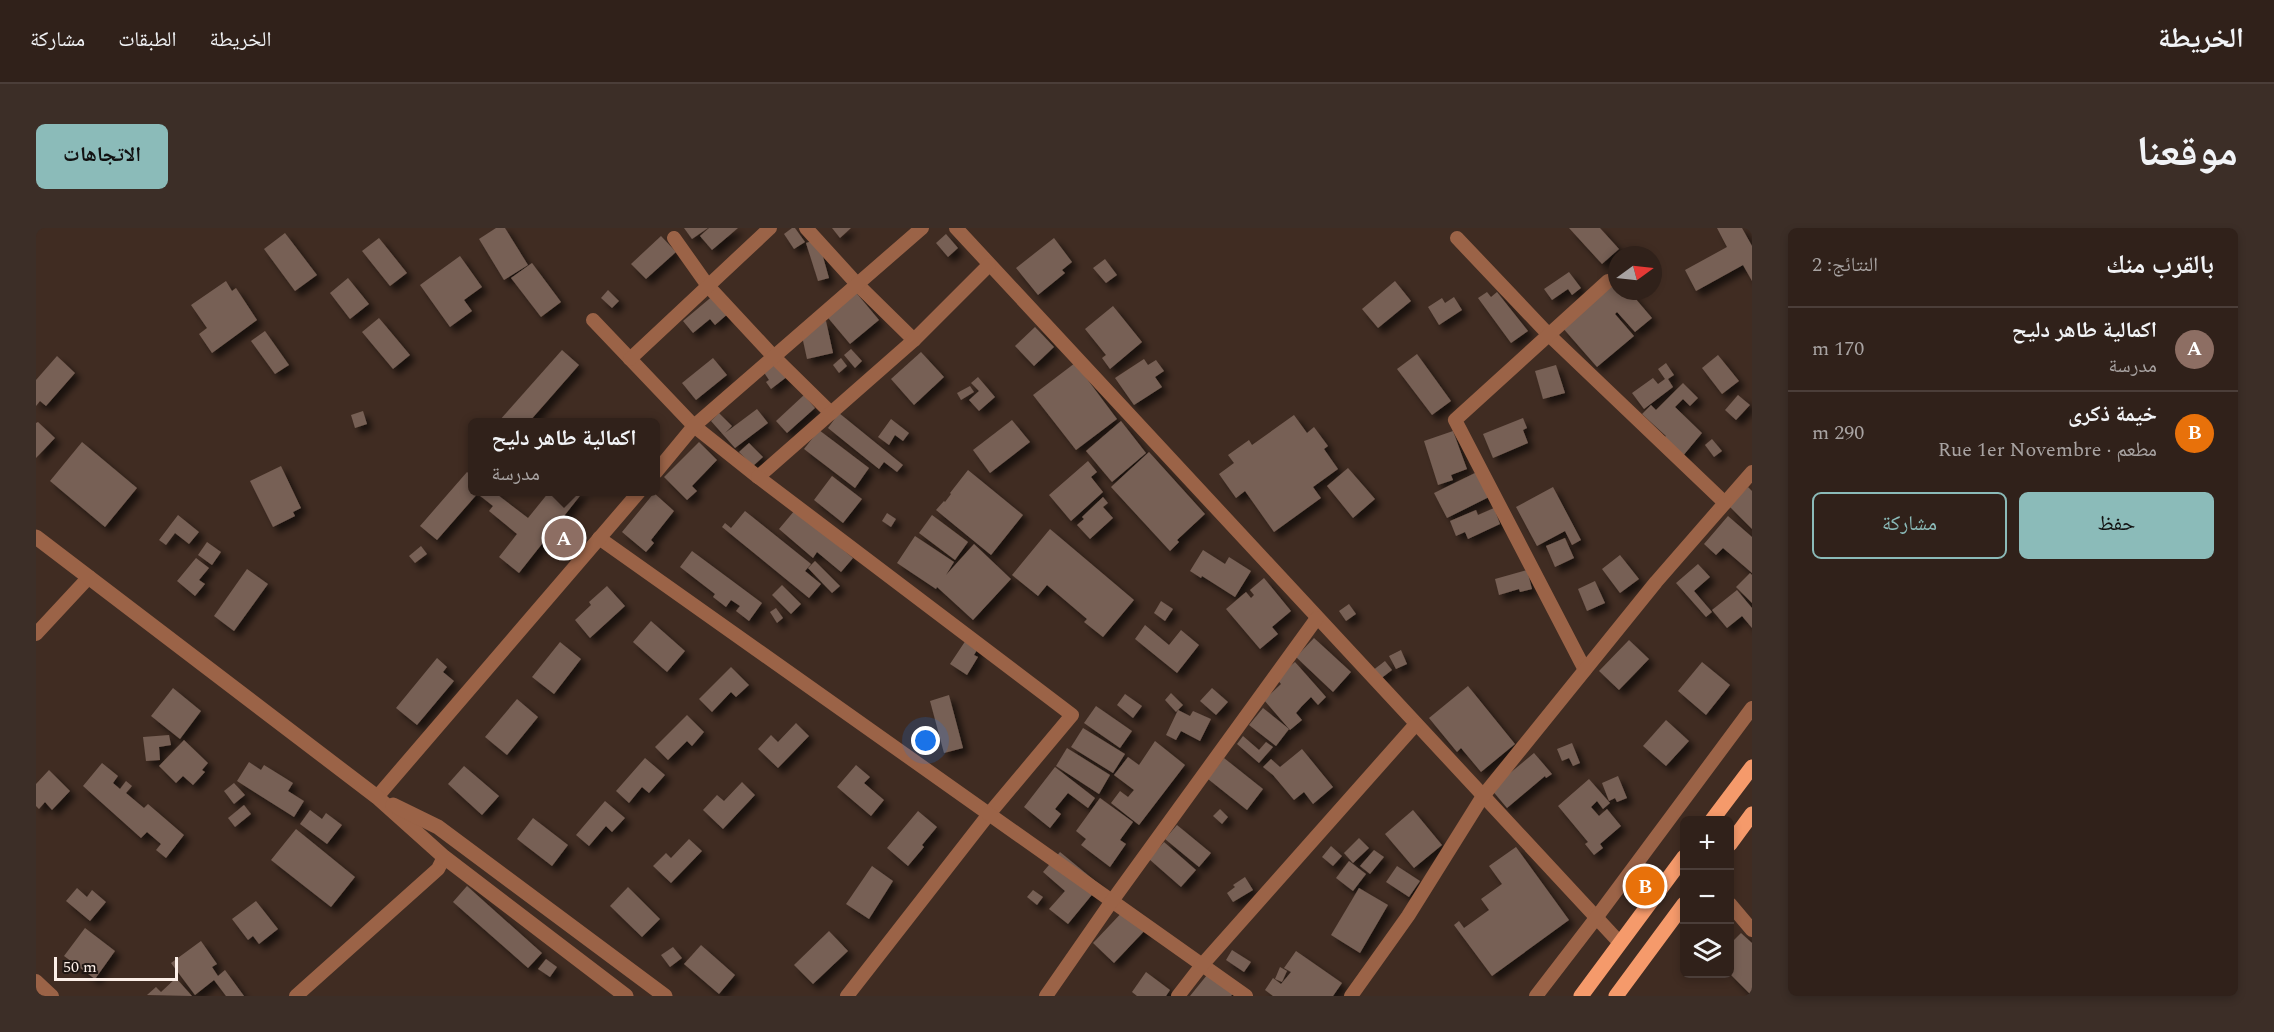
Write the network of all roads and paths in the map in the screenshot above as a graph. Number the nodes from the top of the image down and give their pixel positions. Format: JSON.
{"nodes":[{"id":1,"x":770,"y":228,"type":"edge"},
{"id":2,"x":806,"y":228,"type":"edge"},
{"id":3,"x":922,"y":228,"type":"edge"},
{"id":4,"x":956,"y":228,"type":"edge"},
{"id":5,"x":674,"y":238,"type":"dead end"},
{"id":6,"x":1457,"y":238,"type":"dead end"},
{"id":7,"x":988,"y":265,"type":"junction"},
{"id":8,"x":1608,"y":281,"type":"dead end"},
{"id":9,"x":857,"y":284,"type":"junction"},
{"id":10,"x":708,"y":286,"type":"junction"},
{"id":11,"x":593,"y":320,"type":"dead end"},
{"id":12,"x":1549,"y":335,"type":"junction"},
{"id":13,"x":914,"y":340,"type":"junction"},
{"id":14,"x":774,"y":357,"type":"junction"},
{"id":15,"x":630,"y":359,"type":"junction"},
{"id":16,"x":831,"y":413,"type":"junction"},
{"id":17,"x":694,"y":426,"type":"junction"},
{"id":18,"x":660,"y":467,"type":"edge"},
{"id":19,"x":1752,"y":472,"type":"edge"},
{"id":20,"x":758,"y":477,"type":"junction"},
{"id":21,"x":636,"y":496,"type":"edge"},
{"id":22,"x":1725,"y":503,"type":"junction"},
{"id":23,"x":36,"y":537,"type":"edge"},
{"id":24,"x":599,"y":538,"type":"junction"},
{"id":25,"x":88,"y":577,"type":"junction"},
{"id":26,"x":1317,"y":618,"type":"junction"},
{"id":27,"x":36,"y":634,"type":"edge"},
{"id":28,"x":1585,"y":670,"type":"junction"},
{"id":29,"x":1752,"y":708,"type":"edge"},
{"id":30,"x":1416,"y":724,"type":"junction"},
{"id":31,"x":1752,"y":767,"type":"edge"},
{"id":32,"x":1483,"y":796,"type":"junction"},
{"id":33,"x":377,"y":797,"type":"junction"},
{"id":34,"x":989,"y":814,"type":"junction"},
{"id":35,"x":1752,"y":814,"type":"edge"},
{"id":36,"x":1715,"y":816,"type":"edge"},
{"id":37,"x":1734,"y":839,"type":"edge"},
{"id":38,"x":444,"y":857,"type":"junction"},
{"id":39,"x":1680,"y":862,"type":"edge"},
{"id":40,"x":1112,"y":901,"type":"junction"},
{"id":41,"x":1734,"y":908,"type":"edge"},
{"id":42,"x":1680,"y":909,"type":"edge"},
{"id":43,"x":1596,"y":918,"type":"junction"},
{"id":44,"x":1752,"y":930,"type":"edge"},
{"id":45,"x":1620,"y":944,"type":"junction"},
{"id":46,"x":1202,"y":965,"type":"junction"},
{"id":47,"x":36,"y":981,"type":"edge"},
{"id":48,"x":52,"y":996,"type":"edge"},
{"id":49,"x":296,"y":996,"type":"edge"},
{"id":50,"x":626,"y":996,"type":"edge"},
{"id":51,"x":665,"y":996,"type":"edge"},
{"id":52,"x":847,"y":996,"type":"edge"},
{"id":53,"x":1046,"y":996,"type":"edge"},
{"id":54,"x":1178,"y":996,"type":"edge"},
{"id":55,"x":1246,"y":996,"type":"edge"},
{"id":56,"x":1351,"y":996,"type":"edge"},
{"id":57,"x":1536,"y":996,"type":"edge"},
{"id":58,"x":1581,"y":996,"type":"edge"},
{"id":59,"x":1616,"y":996,"type":"edge"}],
"edges":[{"from":1,"to":10,"type":"street"},
{"from":2,"to":9,"type":"street"},
{"from":3,"to":9,"type":"street"},
{"from":4,"to":7,"type":"street"},
{"from":5,"to":10,"type":"street"},
{"from":6,"to":12,"type":"street"},
{"from":7,"to":13,"type":"street"},
{"from":7,"to":26,"type":"street"},
{"from":8,"to":12,"type":"street"},
{"from":9,"to":13,"type":"street"},
{"from":9,"to":14,"type":"street"},
{"from":10,"to":14,"type":"street"},
{"from":10,"to":15,"type":"street"},
{"from":11,"to":15,"type":"street"},
{"from":12,"to":22,"type":"street"},
{"from":12,"to":28,"type":"street"},
{"from":13,"to":16,"type":"street"},
{"from":14,"to":16,"type":"street"},
{"from":14,"to":17,"type":"street"},
{"from":15,"to":17,"type":"street"},
{"from":16,"to":20,"type":"street"},
{"from":17,"to":18,"type":"street"},
{"from":17,"to":20,"type":"street"},
{"from":19,"to":22,"type":"street"},
{"from":20,"to":34,"type":"street"},
{"from":21,"to":24,"type":"street"},
{"from":22,"to":28,"type":"street"},
{"from":23,"to":25,"type":"street"},
{"from":24,"to":33,"type":"street"},
{"from":24,"to":34,"type":"street"},
{"from":25,"to":27,"type":"street"},
{"from":25,"to":33,"type":"street"},
{"from":26,"to":30,"type":"street"},
{"from":26,"to":40,"type":"street"},
{"from":28,"to":32,"type":"street"},
{"from":29,"to":43,"type":"street"},
{"from":30,"to":32,"type":"street"},
{"from":30,"to":46,"type":"street"},
{"from":31,"to":36,"type":"main road"},
{"from":32,"to":43,"type":"street"},
{"from":32,"to":56,"type":"street"},
{"from":33,"to":38,"type":"street"},
{"from":33,"to":51,"type":"street"},
{"from":34,"to":40,"type":"street"},
{"from":34,"to":52,"type":"street"},
{"from":35,"to":37,"type":"main road"},
{"from":38,"to":49,"type":"street"},
{"from":38,"to":50,"type":"street"},
{"from":39,"to":45,"type":"main road"},
{"from":40,"to":46,"type":"street"},
{"from":40,"to":53,"type":"street"},
{"from":41,"to":44,"type":"street"},
{"from":42,"to":59,"type":"main road"},
{"from":43,"to":45,"type":"street"},
{"from":43,"to":57,"type":"street"},
{"from":45,"to":58,"type":"main road"},
{"from":46,"to":54,"type":"street"},
{"from":46,"to":55,"type":"street"},
{"from":47,"to":48,"type":"street"}]}
